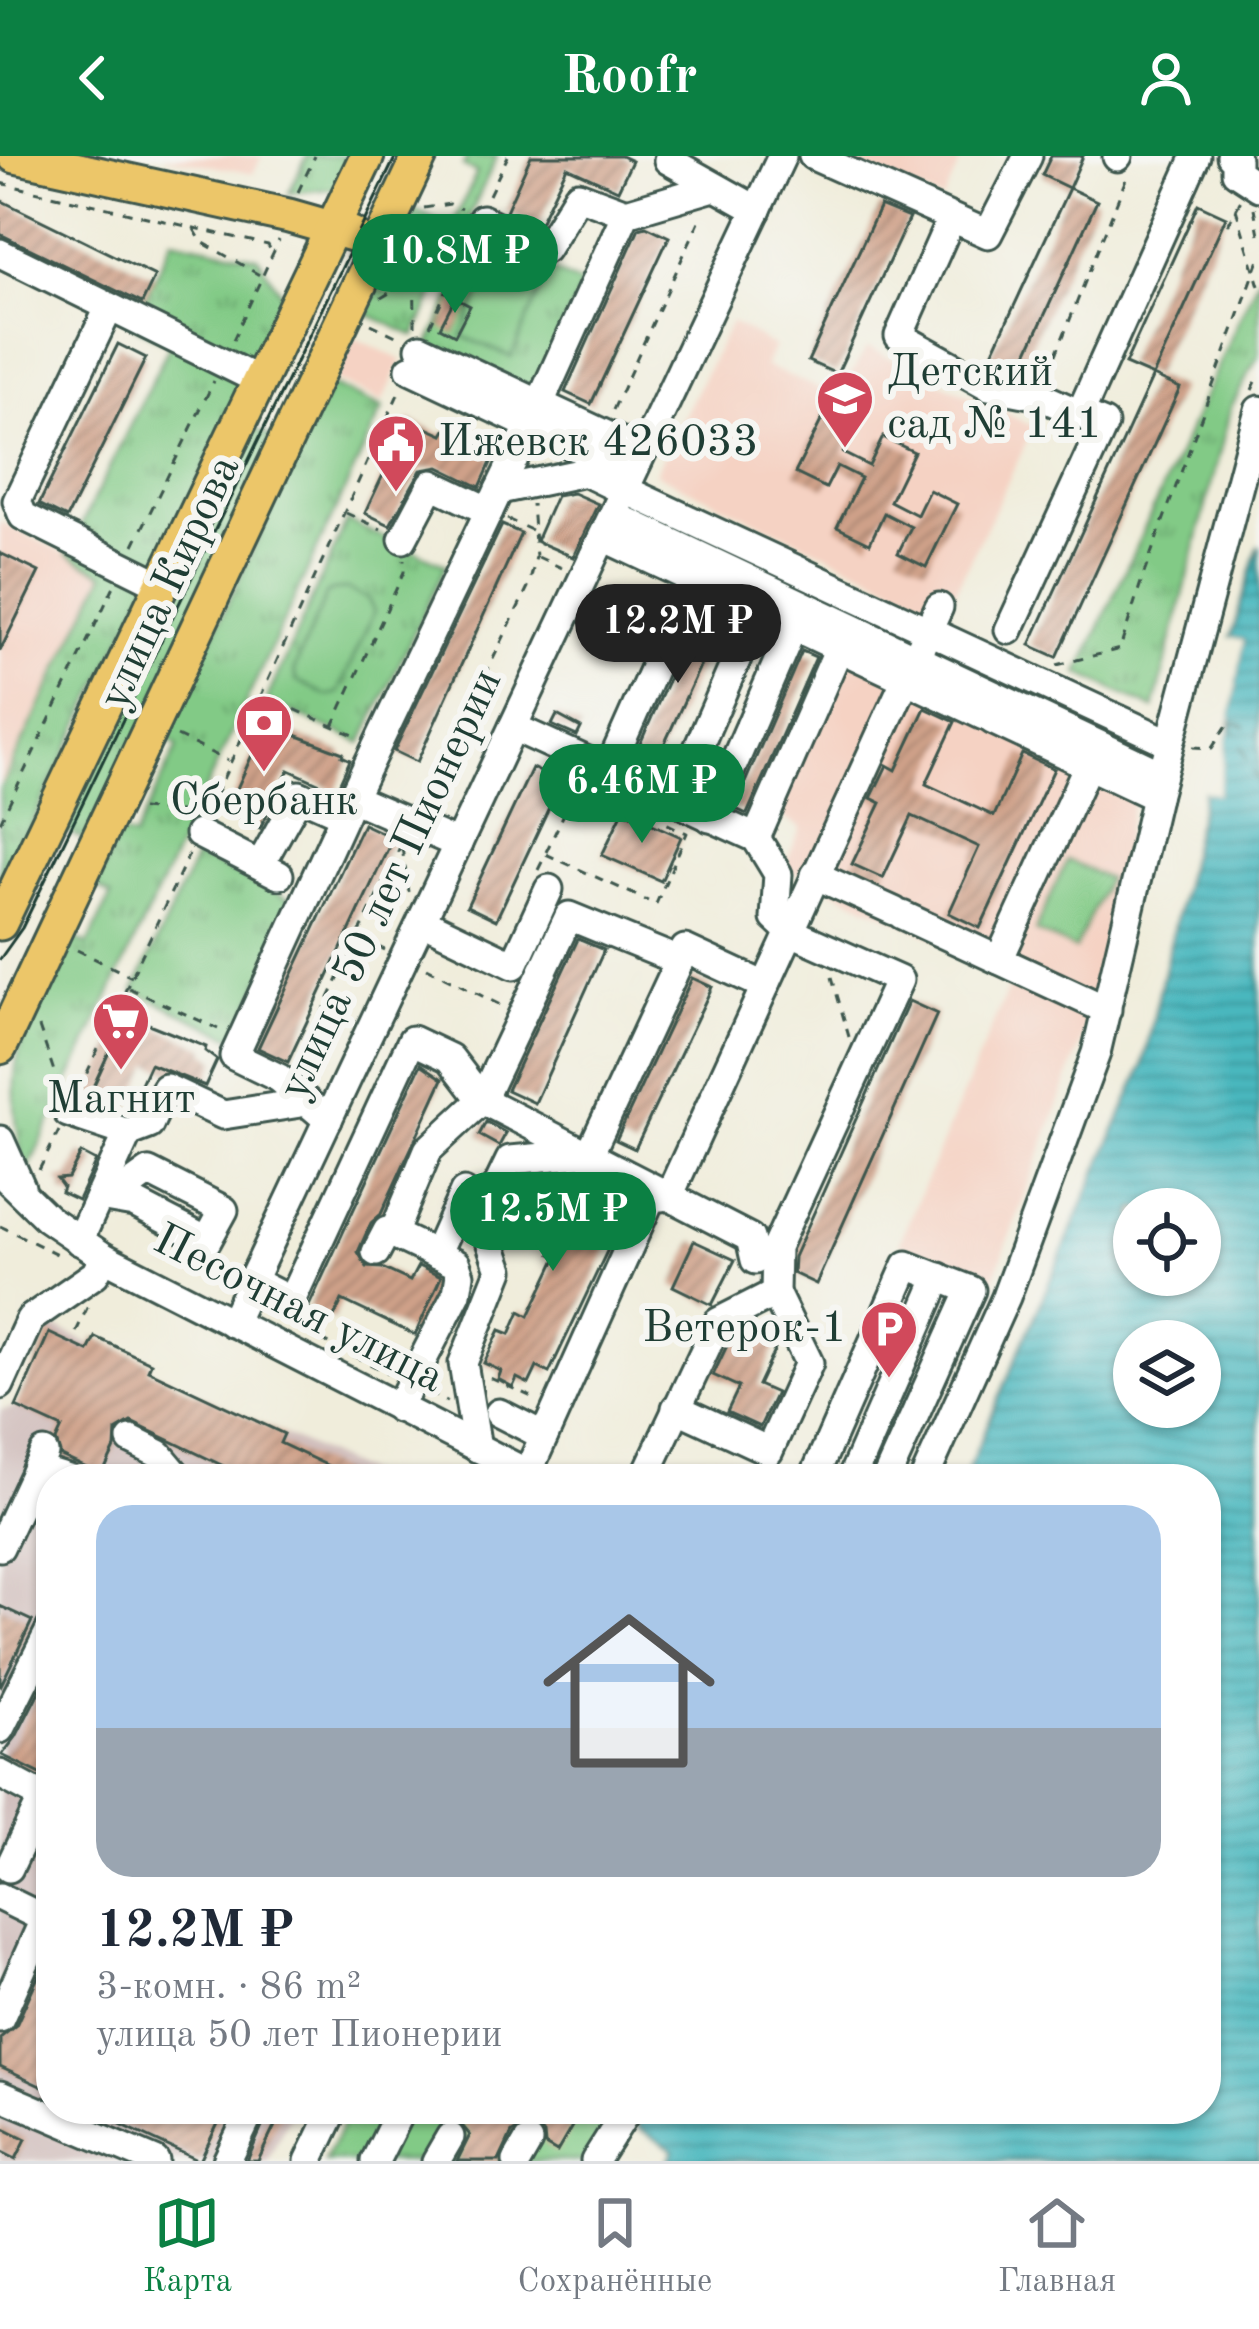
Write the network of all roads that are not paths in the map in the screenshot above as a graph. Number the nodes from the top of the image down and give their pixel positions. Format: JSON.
{"nodes":[{"id":1,"x":15,"y":156,"type":"edge"},
{"id":2,"x":371,"y":156,"type":"edge"},
{"id":3,"x":670,"y":156,"type":"edge"},
{"id":4,"x":782,"y":156,"type":"edge"},
{"id":5,"x":813,"y":156,"type":"edge"},
{"id":6,"x":1028,"y":156,"type":"edge"},
{"id":7,"x":1196,"y":156,"type":"edge"},
{"id":8,"x":1231,"y":156,"type":"edge"},
{"id":9,"x":419,"y":159,"type":"edge"},
{"id":10,"x":1254,"y":185,"type":"edge"},
{"id":11,"x":714,"y":187,"type":"junction"},
{"id":12,"x":757,"y":210,"type":"junction"},
{"id":13,"x":626,"y":213,"type":"junction"},
{"id":14,"x":480,"y":218,"type":"road end"},
{"id":15,"x":951,"y":219,"type":"junction"},
{"id":16,"x":332,"y":226,"type":"junction"},
{"id":17,"x":395,"y":228,"type":"junction"},
{"id":18,"x":0,"y":253,"type":"edge"},
{"id":19,"x":109,"y":308,"type":"junction"},
{"id":20,"x":415,"y":358,"type":"road end"},
{"id":21,"x":258,"y":380,"type":"junction"},
{"id":22,"x":1259,"y":410,"type":"edge"},
{"id":23,"x":1080,"y":414,"type":"junction"},
{"id":24,"x":535,"y":415,"type":"junction"},
{"id":25,"x":494,"y":501,"type":"junction"},
{"id":26,"x":621,"y":502,"type":"junction"},
{"id":27,"x":403,"y":538,"type":"road end"},
{"id":28,"x":694,"y":580,"type":"junction"},
{"id":29,"x":160,"y":584,"type":"junction"},
{"id":30,"x":758,"y":610,"type":"junction"},
{"id":31,"x":934,"y":619,"type":"junction"},
{"id":32,"x":793,"y":627,"type":"junction"},
{"id":33,"x":1009,"y":630,"type":"dead end"},
{"id":34,"x":839,"y":648,"type":"junction"},
{"id":35,"x":911,"y":669,"type":"junction"},
{"id":36,"x":514,"y":727,"type":"junction"},
{"id":37,"x":1157,"y":737,"type":"dead end"},
{"id":38,"x":1088,"y":765,"type":"junction"},
{"id":39,"x":1150,"y":769,"type":"dead end"},
{"id":40,"x":608,"y":771,"type":"junction"},
{"id":41,"x":1156,"y":797,"type":"junction"},
{"id":42,"x":675,"y":801,"type":"junction"},
{"id":43,"x":348,"y":807,"type":"junction"},
{"id":44,"x":710,"y":818,"type":"junction"},
{"id":45,"x":199,"y":834,"type":"road end"},
{"id":46,"x":756,"y":838,"type":"junction"},
{"id":47,"x":458,"y":844,"type":"junction"},
{"id":48,"x":814,"y":878,"type":"junction"},
{"id":49,"x":549,"y":890,"type":"dead end"},
{"id":50,"x":0,"y":923,"type":"edge"},
{"id":51,"x":419,"y":927,"type":"junction"},
{"id":52,"x":789,"y":932,"type":"junction"},
{"id":53,"x":999,"y":960,"type":"junction"},
{"id":54,"x":679,"y":961,"type":"junction"},
{"id":55,"x":765,"y":986,"type":"junction"},
{"id":56,"x":1107,"y":1010,"type":"junction"},
{"id":57,"x":0,"y":1047,"type":"edge"},
{"id":58,"x":482,"y":1100,"type":"junction"},
{"id":59,"x":308,"y":1103,"type":"junction"},
{"id":60,"x":68,"y":1113,"type":"road end"},
{"id":61,"x":128,"y":1133,"type":"junction"},
{"id":62,"x":0,"y":1141,"type":"edge"},
{"id":63,"x":590,"y":1154,"type":"junction"},
{"id":64,"x":0,"y":1180,"type":"edge"},
{"id":65,"x":32,"y":1190,"type":"junction"},
{"id":66,"x":464,"y":1192,"type":"dead end"},
{"id":67,"x":669,"y":1196,"type":"junction"},
{"id":68,"x":79,"y":1241,"type":"junction"},
{"id":69,"x":436,"y":1255,"type":"junction"},
{"id":70,"x":104,"y":1258,"type":"junction"},
{"id":71,"x":755,"y":1260,"type":"dead end"},
{"id":72,"x":939,"y":1277,"type":"junction"},
{"id":73,"x":252,"y":1280,"type":"junction"},
{"id":74,"x":775,"y":1292,"type":"junction"},
{"id":75,"x":232,"y":1323,"type":"junction"},
{"id":76,"x":0,"y":1385,"type":"edge"},
{"id":77,"x":398,"y":1408,"type":"junction"},
{"id":78,"x":676,"y":1408,"type":"junction"},
{"id":79,"x":499,"y":1413,"type":"dead end"},
{"id":80,"x":544,"y":1436,"type":"junction"},
{"id":81,"x":131,"y":1440,"type":"dead end"},
{"id":82,"x":478,"y":1448,"type":"junction"},
{"id":83,"x":167,"y":1464,"type":"edge"},
{"id":84,"x":509,"y":1464,"type":"edge"},
{"id":85,"x":536,"y":1464,"type":"edge"},
{"id":86,"x":651,"y":1464,"type":"edge"},
{"id":87,"x":820,"y":1464,"type":"edge"},
{"id":88,"x":857,"y":1464,"type":"edge"},
{"id":89,"x":893,"y":1464,"type":"edge"},
{"id":90,"x":931,"y":1464,"type":"edge"},
{"id":91,"x":36,"y":1470,"type":"edge"},
{"id":92,"x":0,"y":1547,"type":"edge"},
{"id":93,"x":36,"y":1658,"type":"edge"},
{"id":94,"x":0,"y":1729,"type":"edge"},
{"id":95,"x":0,"y":1774,"type":"edge"},
{"id":96,"x":36,"y":1790,"type":"edge"},
{"id":97,"x":36,"y":1816,"type":"edge"},
{"id":98,"x":8,"y":1868,"type":"dead end"},
{"id":99,"x":0,"y":1897,"type":"edge"},
{"id":100,"x":36,"y":1910,"type":"edge"},
{"id":101,"x":36,"y":1942,"type":"edge"},
{"id":102,"x":0,"y":2018,"type":"edge"},
{"id":103,"x":0,"y":2096,"type":"edge"},
{"id":104,"x":36,"y":2113,"type":"edge"},
{"id":105,"x":58,"y":2124,"type":"edge"},
{"id":106,"x":245,"y":2124,"type":"edge"},
{"id":107,"x":327,"y":2124,"type":"edge"},
{"id":108,"x":394,"y":2124,"type":"edge"},
{"id":109,"x":618,"y":2124,"type":"edge"},
{"id":110,"x":121,"y":2154,"type":"edge"},
{"id":111,"x":155,"y":2161,"type":"edge"},
{"id":112,"x":227,"y":2161,"type":"edge"},
{"id":113,"x":309,"y":2161,"type":"edge"},
{"id":114,"x":375,"y":2161,"type":"edge"},
{"id":115,"x":595,"y":2161,"type":"edge"}],
"edges":[{"from":1,"to":16,"type":"main road"},
{"from":2,"to":9,"type":"main road"},
{"from":2,"to":16,"type":"main road","name":"улица Кирова"},
{"from":3,"to":11,"type":"street"},
{"from":4,"to":12,"type":"street","name":"улица 50 лет Пионерии"},
{"from":5,"to":15,"type":"street"},
{"from":6,"to":15,"type":"street"},
{"from":7,"to":23,"type":"street"},
{"from":8,"to":10,"type":"street"},
{"from":9,"to":17,"type":"main road","name":"улица Кирова"},
{"from":11,"to":12,"type":"street"},
{"from":11,"to":13,"type":"street"},
{"from":12,"to":26,"type":"street","name":"улица 50 лет Пионерии"},
{"from":13,"to":14,"type":"street"},
{"from":13,"to":24,"type":"street"},
{"from":15,"to":23,"type":"street"},
{"from":16,"to":17,"type":"main road"},
{"from":16,"to":21,"type":"main road","name":"улица Кирова"},
{"from":17,"to":57,"type":"main road","name":"улица Кирова"},
{"from":18,"to":19,"type":"street"},
{"from":19,"to":21,"type":"street"},
{"from":19,"to":29,"type":"street"},
{"from":20,"to":24,"type":"street"},
{"from":21,"to":29,"type":"main road","name":"улица Кирова"},
{"from":22,"to":41,"type":"street"},
{"from":23,"to":33,"type":"street"},
{"from":24,"to":25,"type":"street"},
{"from":24,"to":26,"type":"street"},
{"from":24,"to":26,"type":"street"},
{"from":25,"to":26,"type":"street"},
{"from":25,"to":27,"type":"street"},
{"from":25,"to":43,"type":"street"},
{"from":26,"to":28,"type":"street"},
{"from":26,"to":31,"type":"street"},
{"from":26,"to":35,"type":"street"},
{"from":26,"to":36,"type":"street","name":"улица 50 лет Пионерии"},
{"from":28,"to":30,"type":"street"},
{"from":28,"to":40,"type":"street"},
{"from":29,"to":50,"type":"main road","name":"улица Кирова"},
{"from":30,"to":32,"type":"street"},
{"from":30,"to":42,"type":"street"},
{"from":31,"to":35,"type":"street"},
{"from":31,"to":37,"type":"street"},
{"from":32,"to":34,"type":"street"},
{"from":32,"to":44,"type":"street"},
{"from":34,"to":35,"type":"street"},
{"from":34,"to":46,"type":"street"},
{"from":35,"to":38,"type":"street"},
{"from":35,"to":39,"type":"street"},
{"from":35,"to":48,"type":"street"},
{"from":36,"to":40,"type":"street"},
{"from":36,"to":47,"type":"street","name":"улица 50 лет Пионерии"},
{"from":38,"to":41,"type":"street"},
{"from":38,"to":53,"type":"street"},
{"from":40,"to":42,"type":"street"},
{"from":41,"to":56,"type":"street"},
{"from":42,"to":44,"type":"street"},
{"from":43,"to":45,"type":"street"},
{"from":43,"to":47,"type":"street"},
{"from":43,"to":59,"type":"street"},
{"from":44,"to":46,"type":"street"},
{"from":46,"to":52,"type":"street"},
{"from":47,"to":51,"type":"street","name":"улица 50 лет Пионерии"},
{"from":48,"to":52,"type":"street"},
{"from":48,"to":53,"type":"street"},
{"from":49,"to":51,"type":"street"},
{"from":51,"to":59,"type":"street","name":"улица 50 лет Пионерии"},
{"from":52,"to":55,"type":"street"},
{"from":52,"to":74,"type":"street"},
{"from":53,"to":56,"type":"street"},
{"from":54,"to":55,"type":"street"},
{"from":54,"to":58,"type":"street"},
{"from":54,"to":63,"type":"street"},
{"from":55,"to":67,"type":"street"},
{"from":56,"to":90,"type":"street"},
{"from":58,"to":63,"type":"street"},
{"from":58,"to":69,"type":"street"},
{"from":58,"to":73,"type":"street"},
{"from":59,"to":61,"type":"street"},
{"from":59,"to":73,"type":"street","name":"улица 50 лет Пионерии"},
{"from":60,"to":61,"type":"street"},
{"from":61,"to":68,"type":"street"},
{"from":62,"to":65,"type":"street","name":"Песочная улица"},
{"from":63,"to":67,"type":"street"},
{"from":63,"to":82,"type":"street"},
{"from":64,"to":65,"type":"street","name":"Песочная улица"},
{"from":65,"to":68,"type":"street","name":"Песочная улица"},
{"from":66,"to":69,"type":"street"},
{"from":67,"to":71,"type":"street"},
{"from":67,"to":80,"type":"street"},
{"from":68,"to":70,"type":"street","name":"Песочная улица"},
{"from":69,"to":77,"type":"street"},
{"from":70,"to":75,"type":"street","name":"Песочная улица"},
{"from":70,"to":76,"type":"street"},
{"from":72,"to":87,"type":"street"},
{"from":72,"to":88,"type":"street"},
{"from":72,"to":89,"type":"street"},
{"from":73,"to":75,"type":"street","name":"улица 50 лет Пионерии"},
{"from":74,"to":78,"type":"street"},
{"from":74,"to":78,"type":"street"},
{"from":75,"to":77,"type":"street","name":"Песочная улица"},
{"from":77,"to":82,"type":"street","name":"Песочная улица"},
{"from":78,"to":86,"type":"street"},
{"from":79,"to":80,"type":"street"},
{"from":80,"to":85,"type":"street"},
{"from":81,"to":83,"type":"street"},
{"from":82,"to":84,"type":"street","name":"Песочная улица"},
{"from":91,"to":92,"type":"street"},
{"from":93,"to":94,"type":"street"},
{"from":95,"to":96,"type":"street"},
{"from":97,"to":98,"type":"street"},
{"from":99,"to":100,"type":"street"},
{"from":101,"to":102,"type":"street"},
{"from":103,"to":104,"type":"street"},
{"from":105,"to":110,"type":"street"},
{"from":106,"to":112,"type":"street"},
{"from":107,"to":113,"type":"street"},
{"from":108,"to":114,"type":"street"},
{"from":109,"to":115,"type":"street"},
{"from":110,"to":111,"type":"street"}]}
